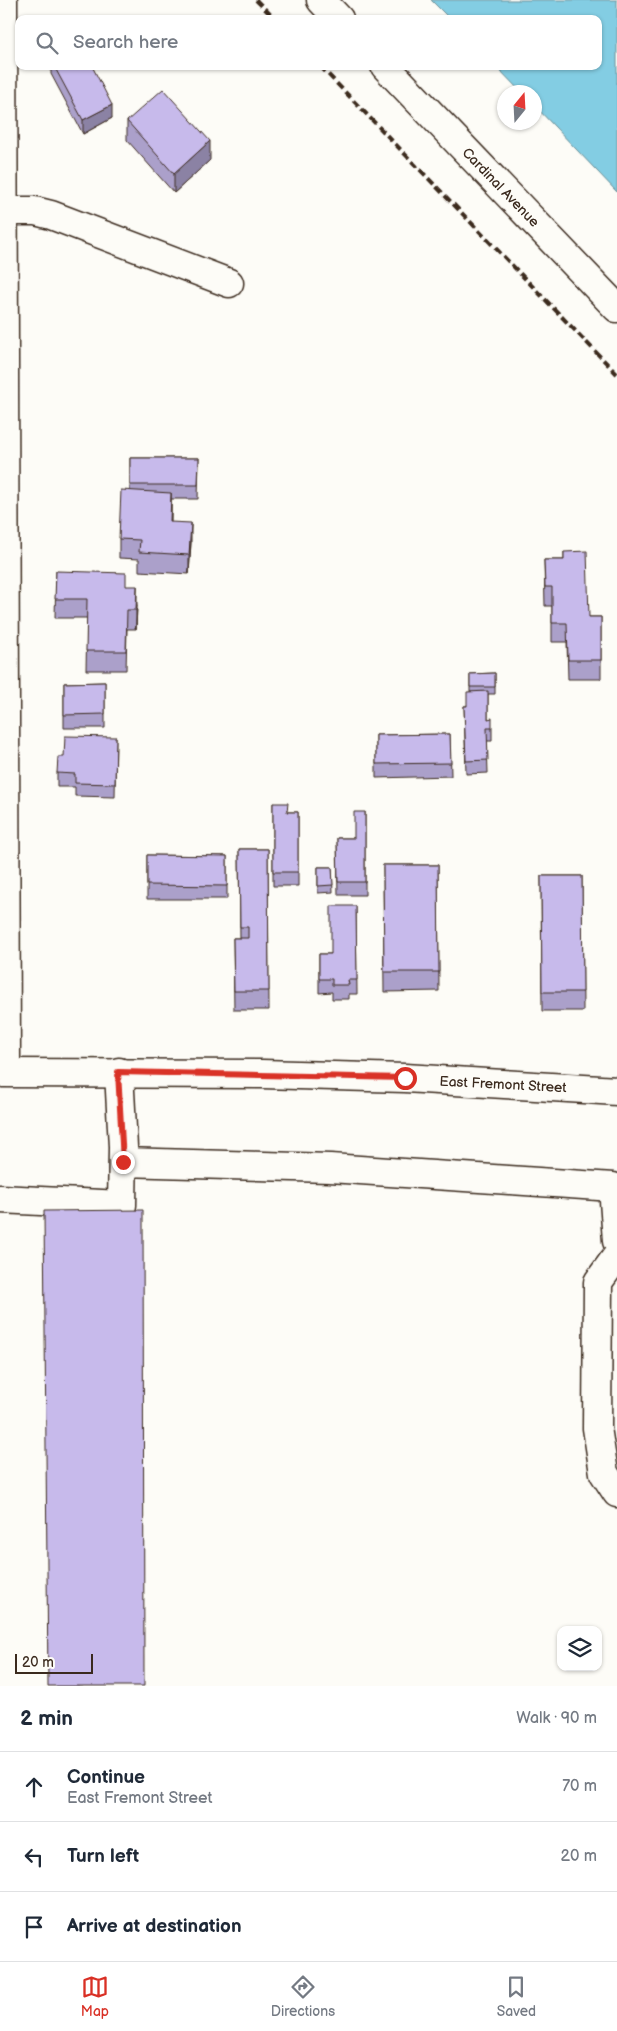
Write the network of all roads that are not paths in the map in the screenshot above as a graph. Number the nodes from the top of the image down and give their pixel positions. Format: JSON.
{"nodes":[{"id":1,"x":3,"y":0,"type":"edge"},
{"id":2,"x":321,"y":0,"type":"edge"},
{"id":3,"x":335,"y":15,"type":"edge"},
{"id":4,"x":389,"y":70,"type":"edge"},
{"id":5,"x":4,"y":211,"type":"junction"},
{"id":6,"x":229,"y":283,"type":"dead end"},
{"id":7,"x":617,"y":308,"type":"edge"},
{"id":8,"x":2,"y":815,"type":"edge"},
{"id":9,"x":3,"y":999,"type":"edge"},
{"id":10,"x":3,"y":1072,"type":"edge"},
{"id":11,"x":118,"y":1072,"type":"junction"},
{"id":12,"x":617,"y":1091,"type":"edge"},
{"id":13,"x":123,"y":1162,"type":"junction"},
{"id":14,"x":0,"y":1199,"type":"edge"},
{"id":15,"x":617,"y":1240,"type":"edge"},
{"id":16,"x":617,"y":1256,"type":"edge"},
{"id":17,"x":617,"y":1493,"type":"edge"}],
"edges":[{"from":1,"to":5,"type":"street"},
{"from":2,"to":3,"type":"street"},
{"from":4,"to":7,"type":"street","name":"Cardinal Avenue"},
{"from":5,"to":6,"type":"street"},
{"from":5,"to":8,"type":"street"},
{"from":8,"to":9,"type":"street"},
{"from":9,"to":10,"type":"street"},
{"from":10,"to":11,"type":"street","name":"East Fremont Street"},
{"from":11,"to":12,"type":"street","name":"East Fremont Street"},
{"from":11,"to":13,"type":"street"},
{"from":13,"to":14,"type":"street"},
{"from":13,"to":15,"type":"street"},
{"from":16,"to":17,"type":"street"}]}
